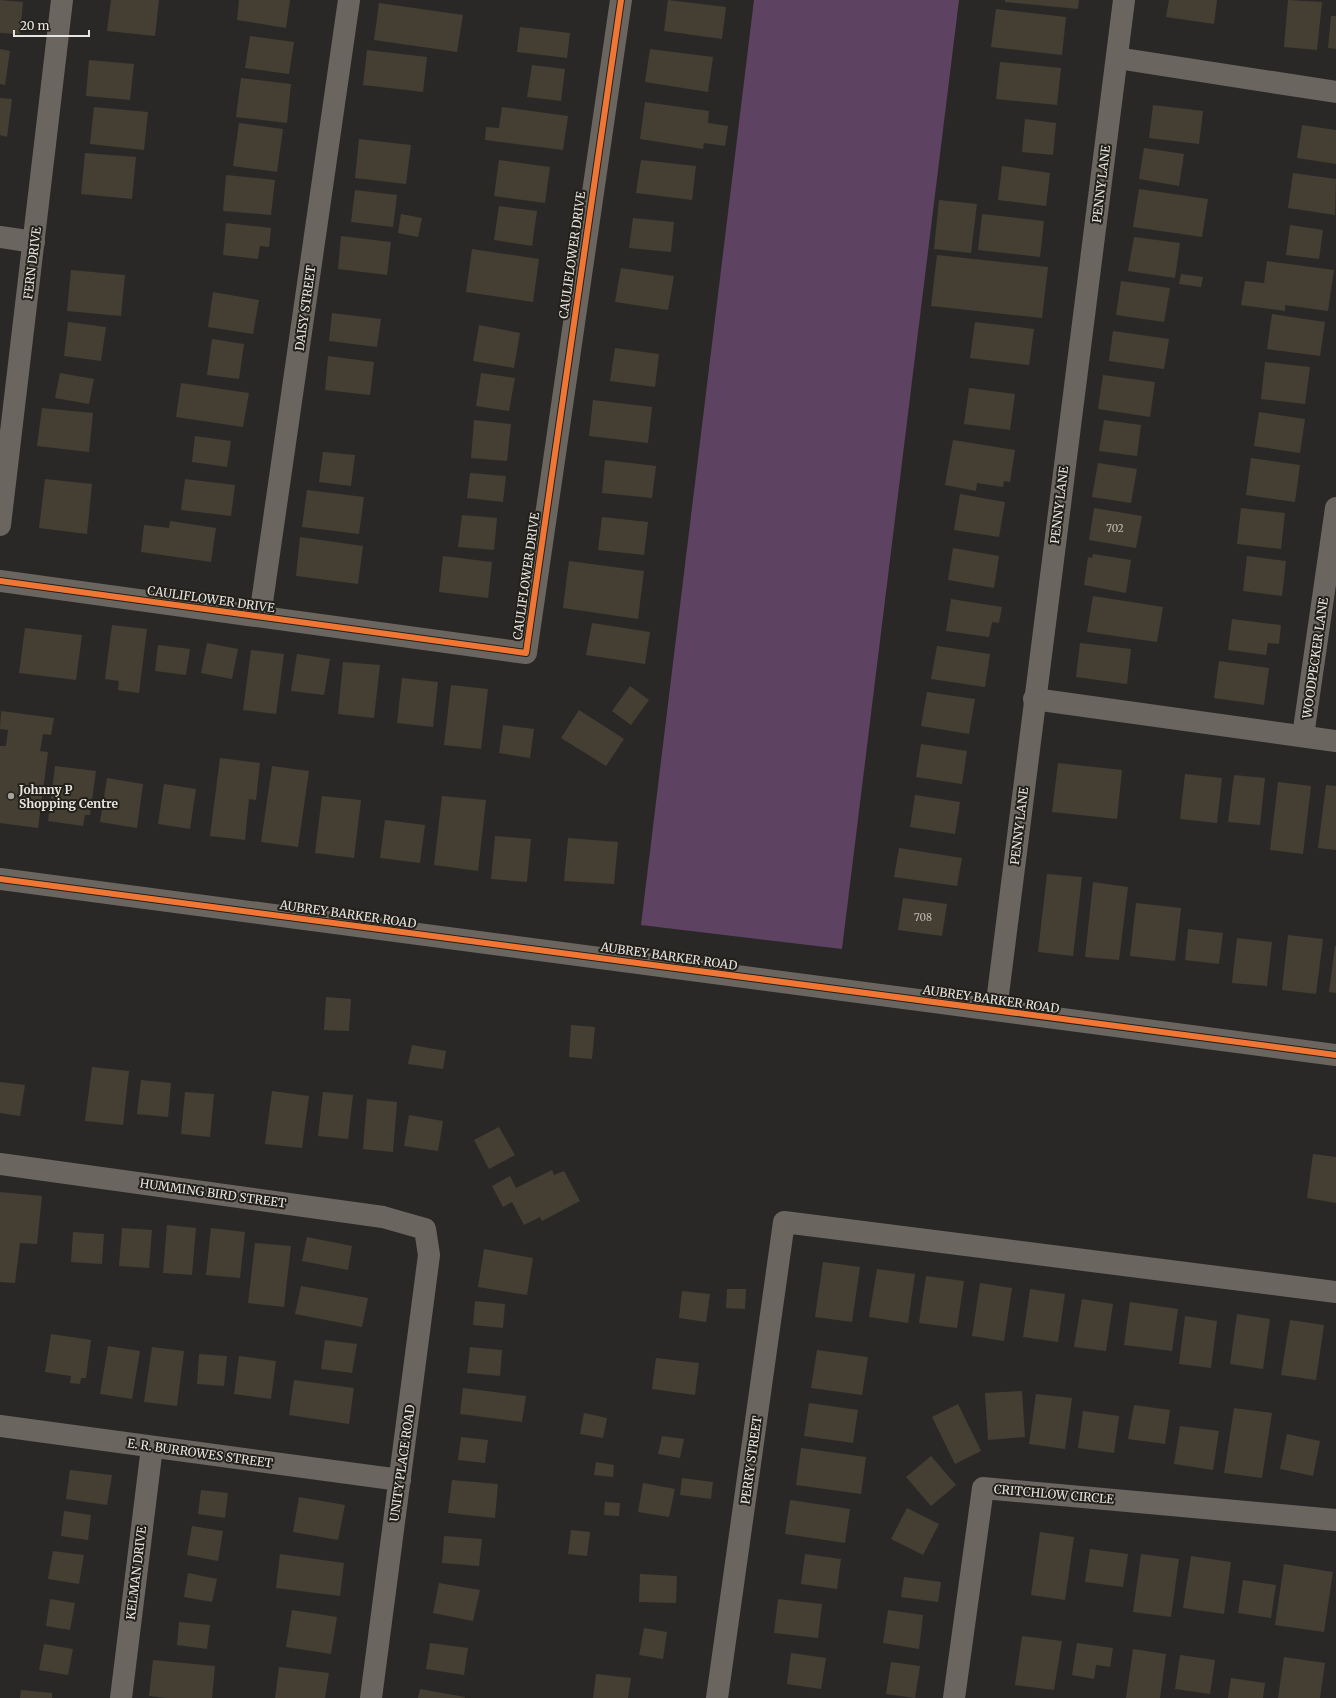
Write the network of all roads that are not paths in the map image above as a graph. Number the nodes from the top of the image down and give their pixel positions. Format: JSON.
{"nodes":[{"id":1,"x":62,"y":0,"type":"edge"},
{"id":2,"x":349,"y":0,"type":"edge"},
{"id":3,"x":621,"y":0,"type":"edge"},
{"id":4,"x":1124,"y":0,"type":"edge"},
{"id":5,"x":1117,"y":58,"type":"junction"},
{"id":6,"x":1336,"y":92,"type":"edge"},
{"id":7,"x":0,"y":237,"type":"edge"},
{"id":8,"x":34,"y":242,"type":"junction"},
{"id":9,"x":1336,"y":508,"type":"edge"},
{"id":10,"x":0,"y":525,"type":"edge"},
{"id":11,"x":0,"y":581,"type":"edge"},
{"id":12,"x":260,"y":616,"type":"junction"},
{"id":13,"x":1034,"y":699,"type":"junction"},
{"id":14,"x":1303,"y":736,"type":"junction"},
{"id":15,"x":1336,"y":741,"type":"edge"},
{"id":16,"x":0,"y":879,"type":"edge"},
{"id":17,"x":996,"y":1010,"type":"junction"},
{"id":18,"x":1336,"y":1055,"type":"edge"},
{"id":19,"x":0,"y":1164,"type":"edge"},
{"id":20,"x":425,"y":1229,"type":"joint"},
{"id":21,"x":1336,"y":1292,"type":"edge"},
{"id":22,"x":0,"y":1426,"type":"edge"},
{"id":23,"x":152,"y":1447,"type":"junction"},
{"id":24,"x":400,"y":1480,"type":"junction"},
{"id":25,"x":1336,"y":1520,"type":"edge"},
{"id":26,"x":121,"y":1698,"type":"edge"},
{"id":27,"x":371,"y":1698,"type":"edge"},
{"id":28,"x":717,"y":1698,"type":"edge"},
{"id":29,"x":954,"y":1698,"type":"edge"}],
"edges":[{"from":1,"to":8,"type":"street","name":"FERN DRIVE"},
{"from":2,"to":12,"type":"street","name":"DAISY STREET"},
{"from":3,"to":12,"type":"street","name":"CAULIFLOWER DRIVE"},
{"from":4,"to":5,"type":"street","name":"PENNY LANE"},
{"from":5,"to":6,"type":"street"},
{"from":5,"to":13,"type":"street","name":"PENNY LANE"},
{"from":7,"to":8,"type":"street"},
{"from":8,"to":10,"type":"street","name":"FERN DRIVE"},
{"from":9,"to":14,"type":"street","name":"WOODPECKER LANE"},
{"from":11,"to":12,"type":"street","name":"CAULIFLOWER DRIVE"},
{"from":13,"to":14,"type":"street"},
{"from":13,"to":17,"type":"street","name":"PENNY LANE"},
{"from":14,"to":15,"type":"street"},
{"from":16,"to":17,"type":"street","name":"AUBREY BARKER ROAD"},
{"from":17,"to":18,"type":"street","name":"AUBREY BARKER ROAD"},
{"from":19,"to":20,"type":"street","name":"HUMMING BIRD STREET"},
{"from":20,"to":24,"type":"street","name":"UNITY PLACE ROAD"},
{"from":21,"to":28,"type":"street","name":"PERRY STREET"},
{"from":22,"to":23,"type":"street","name":"E. R. BURROWES STREET"},
{"from":23,"to":24,"type":"street","name":"E. R. BURROWES STREET"},
{"from":23,"to":26,"type":"street","name":"KELMAN DRIVE"},
{"from":24,"to":27,"type":"street","name":"UNITY PLACE ROAD"},
{"from":25,"to":29,"type":"street","name":"CRITCHLOW CIRCLE"}]}
